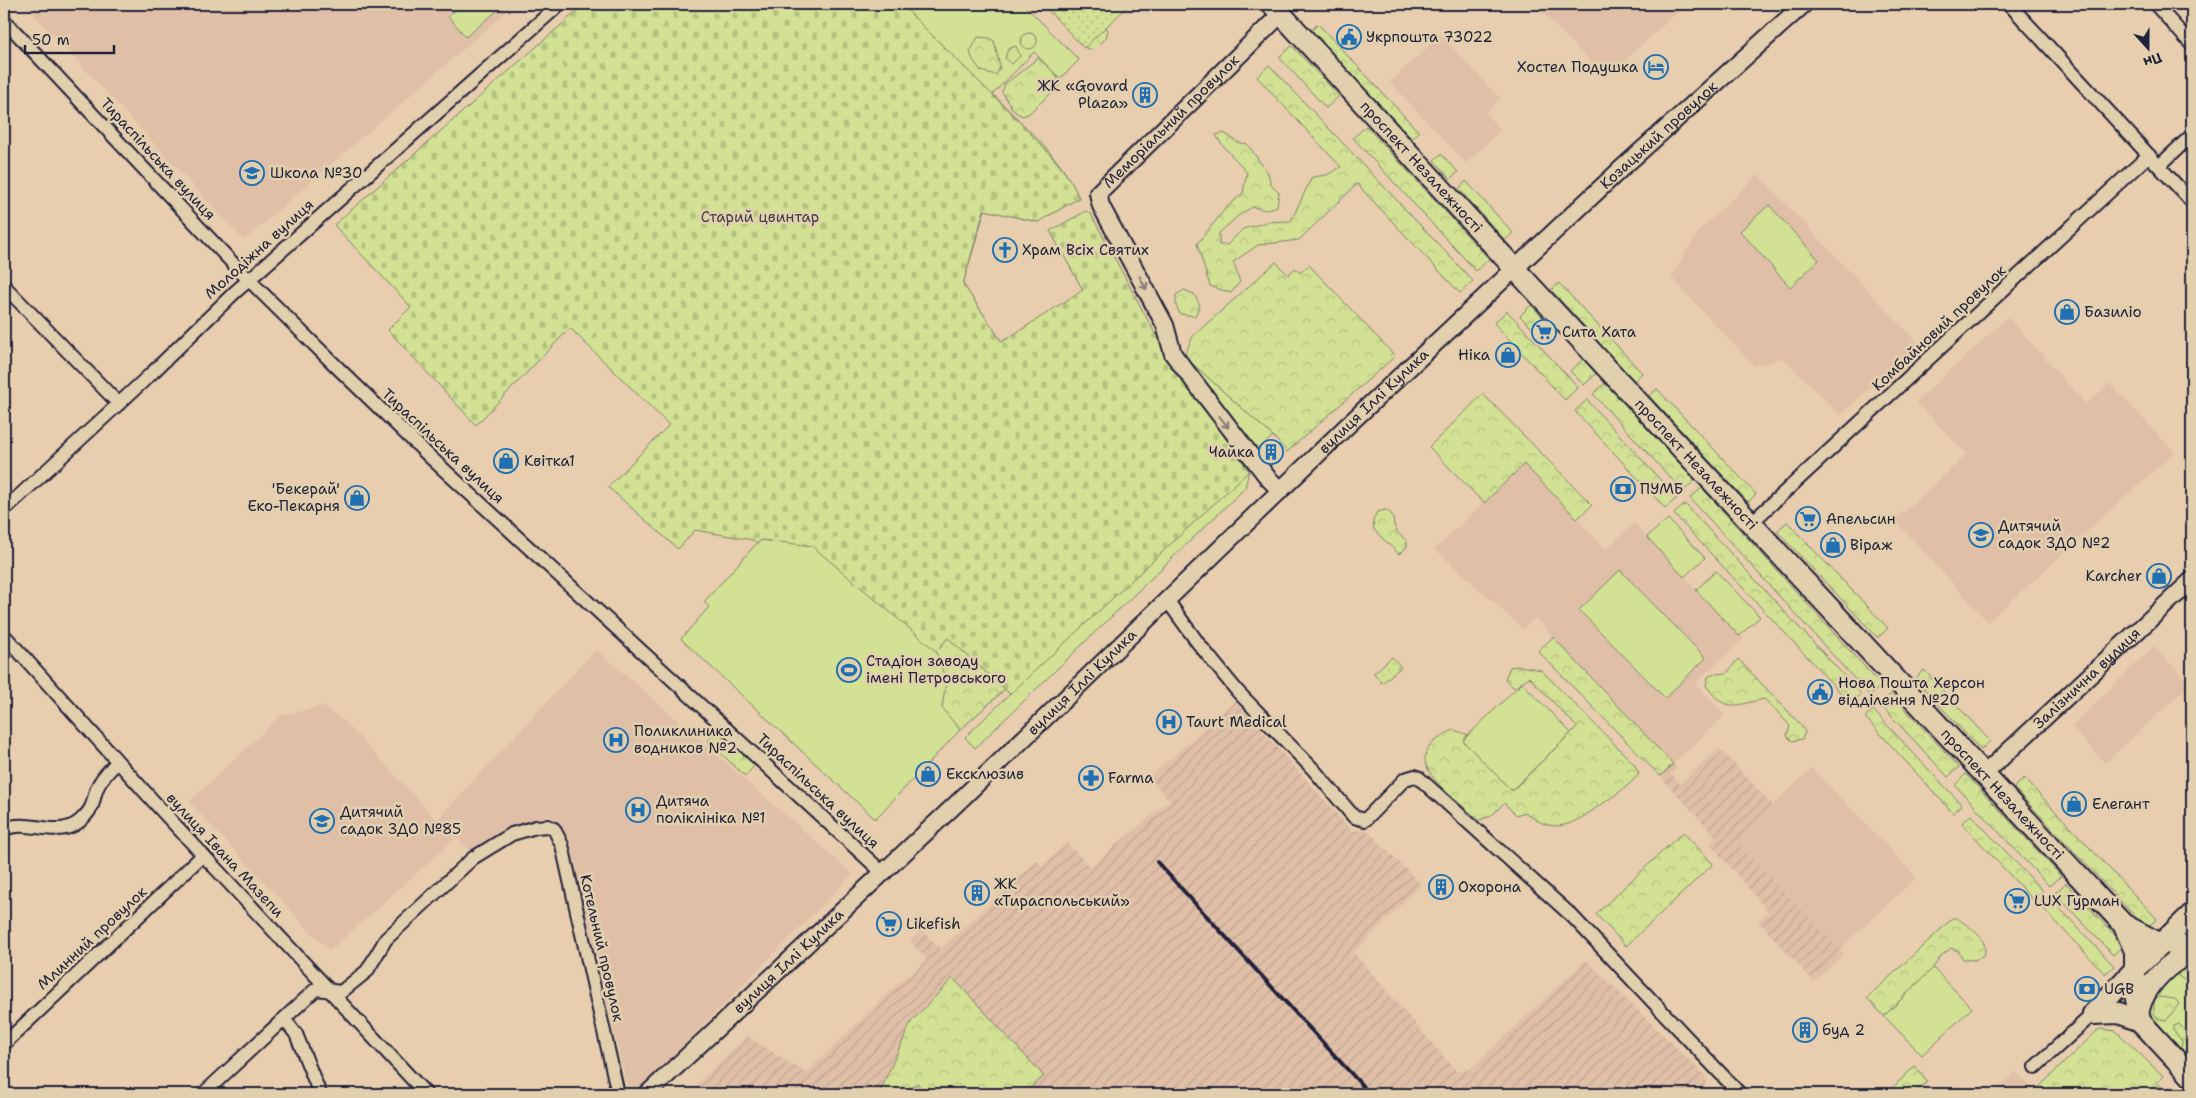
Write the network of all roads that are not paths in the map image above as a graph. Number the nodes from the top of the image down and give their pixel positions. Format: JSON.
{"nodes":[{"id":1,"x":560,"y":4,"type":"edge"},
{"id":2,"x":1804,"y":4,"type":"edge"},
{"id":3,"x":2009,"y":4,"type":"edge"},
{"id":4,"x":2155,"y":4,"type":"edge"},
{"id":5,"x":1282,"y":7,"type":"edge"},
{"id":6,"x":4,"y":20,"type":"edge"},
{"id":7,"x":2192,"y":45,"type":"edge"},
{"id":8,"x":2192,"y":135,"type":"edge"},
{"id":9,"x":2149,"y":155,"type":"junction"},
{"id":10,"x":2159,"y":166,"type":"junction"},
{"id":11,"x":2192,"y":202,"type":"edge"},
{"id":12,"x":1514,"y":269,"type":"junction"},
{"id":13,"x":249,"y":280,"type":"junction"},
{"id":14,"x":4,"y":286,"type":"edge"},
{"id":15,"x":119,"y":404,"type":"junction"},
{"id":16,"x":1280,"y":490,"type":"junction"},
{"id":17,"x":4,"y":510,"type":"edge"},
{"id":18,"x":1752,"y":523,"type":"junction"},
{"id":19,"x":2192,"y":580,"type":"edge"},
{"id":20,"x":1167,"y":600,"type":"junction"},
{"id":21,"x":4,"y":634,"type":"edge"},
{"id":22,"x":118,"y":762,"type":"junction"},
{"id":23,"x":1984,"y":775,"type":"junction"},
{"id":24,"x":4,"y":829,"type":"edge"},
{"id":25,"x":203,"y":855,"type":"junction"},
{"id":26,"x":882,"y":872,"type":"junction"},
{"id":27,"x":2192,"y":914,"type":"edge"},
{"id":28,"x":2123,"y":924,"type":"junction"},
{"id":29,"x":2162,"y":942,"type":"junction"},
{"id":30,"x":2192,"y":948,"type":"edge"},
{"id":31,"x":2192,"y":953,"type":"edge"},
{"id":32,"x":2136,"y":968,"type":"junction"},
{"id":33,"x":330,"y":991,"type":"junction"},
{"id":34,"x":2093,"y":1014,"type":"junction"},
{"id":35,"x":2139,"y":1016,"type":"junction"},
{"id":36,"x":285,"y":1020,"type":"junction"},
{"id":37,"x":4,"y":1044,"type":"edge"},
{"id":38,"x":2035,"y":1067,"type":"dead end"},
{"id":39,"x":2192,"y":1077,"type":"edge"},
{"id":40,"x":203,"y":1094,"type":"edge"},
{"id":41,"x":320,"y":1094,"type":"edge"},
{"id":42,"x":426,"y":1094,"type":"edge"},
{"id":43,"x":618,"y":1094,"type":"edge"},
{"id":44,"x":647,"y":1094,"type":"edge"},
{"id":45,"x":1740,"y":1094,"type":"edge"}],
"edges":[{"from":1,"to":13,"type":"street","name":"Молодіжна вулиця"},
{"from":2,"to":12,"type":"street","name":"Козацький провулок"},
{"from":3,"to":9,"type":"street"},
{"from":4,"to":7,"type":"street"},
{"from":5,"to":12,"type":"main road","name":"проспект Незалежності"},
{"from":5,"to":16,"type":"street","name":"Меморіальний провулок","one_way":true},
{"from":6,"to":13,"type":"street","name":"Тираспільська вулиця"},
{"from":8,"to":10,"type":"street"},
{"from":9,"to":10,"type":"street"},
{"from":9,"to":18,"type":"street","name":"Комбайновий провулок"},
{"from":10,"to":11,"type":"street"},
{"from":12,"to":16,"type":"street","name":"вулиця Іллі Кулика"},
{"from":12,"to":18,"type":"main road","name":"проспект Незалежності"},
{"from":13,"to":15,"type":"street","name":"Молодіжна вулиця"},
{"from":13,"to":26,"type":"street","name":"Тираспільська вулиця"},
{"from":14,"to":15,"type":"street"},
{"from":15,"to":17,"type":"street","name":"Молодіжна вулиця"},
{"from":16,"to":20,"type":"street","name":"вулиця Іллі Кулика"},
{"from":18,"to":23,"type":"main road","name":"проспект Незалежності"},
{"from":19,"to":23,"type":"street","name":"Залізнична вулиця"},
{"from":20,"to":26,"type":"street","name":"вулиця Іллі Кулика"},
{"from":20,"to":45,"type":"street"},
{"from":21,"to":22,"type":"street","name":"вулиця Івана Мазепи"},
{"from":22,"to":24,"type":"street"},
{"from":22,"to":25,"type":"street","name":"вулиця Івана Мазепи"},
{"from":23,"to":28,"type":"main road","name":"проспект Незалежності"},
{"from":25,"to":33,"type":"street","name":"вулиця Івана Мазепи"},
{"from":25,"to":37,"type":"street","name":"Млинний провулок"},
{"from":26,"to":44,"type":"street","name":"вулиця Іллі Кулика"},
{"from":27,"to":29,"type":"main road"},
{"from":28,"to":29,"type":"main road","name":"проспект Незалежності"},
{"from":28,"to":32,"type":"main road","name":"проспект Незалежності"},
{"from":29,"to":30,"type":"main road","name":"проспект Незалежності"},
{"from":29,"to":32,"type":"main road"},
{"from":31,"to":35,"type":"main road"},
{"from":32,"to":34,"type":"main road"},
{"from":32,"to":35,"type":"main road","name":"проспект Незалежності"},
{"from":33,"to":36,"type":"street"},
{"from":33,"to":42,"type":"street","name":"вулиця Івана Мазепи"},
{"from":33,"to":43,"type":"street","name":"Котельний провулок"},
{"from":34,"to":35,"type":"main road"},
{"from":34,"to":38,"type":"street"},
{"from":35,"to":39,"type":"main road"},
{"from":36,"to":40,"type":"street"},
{"from":36,"to":41,"type":"street"}]}
